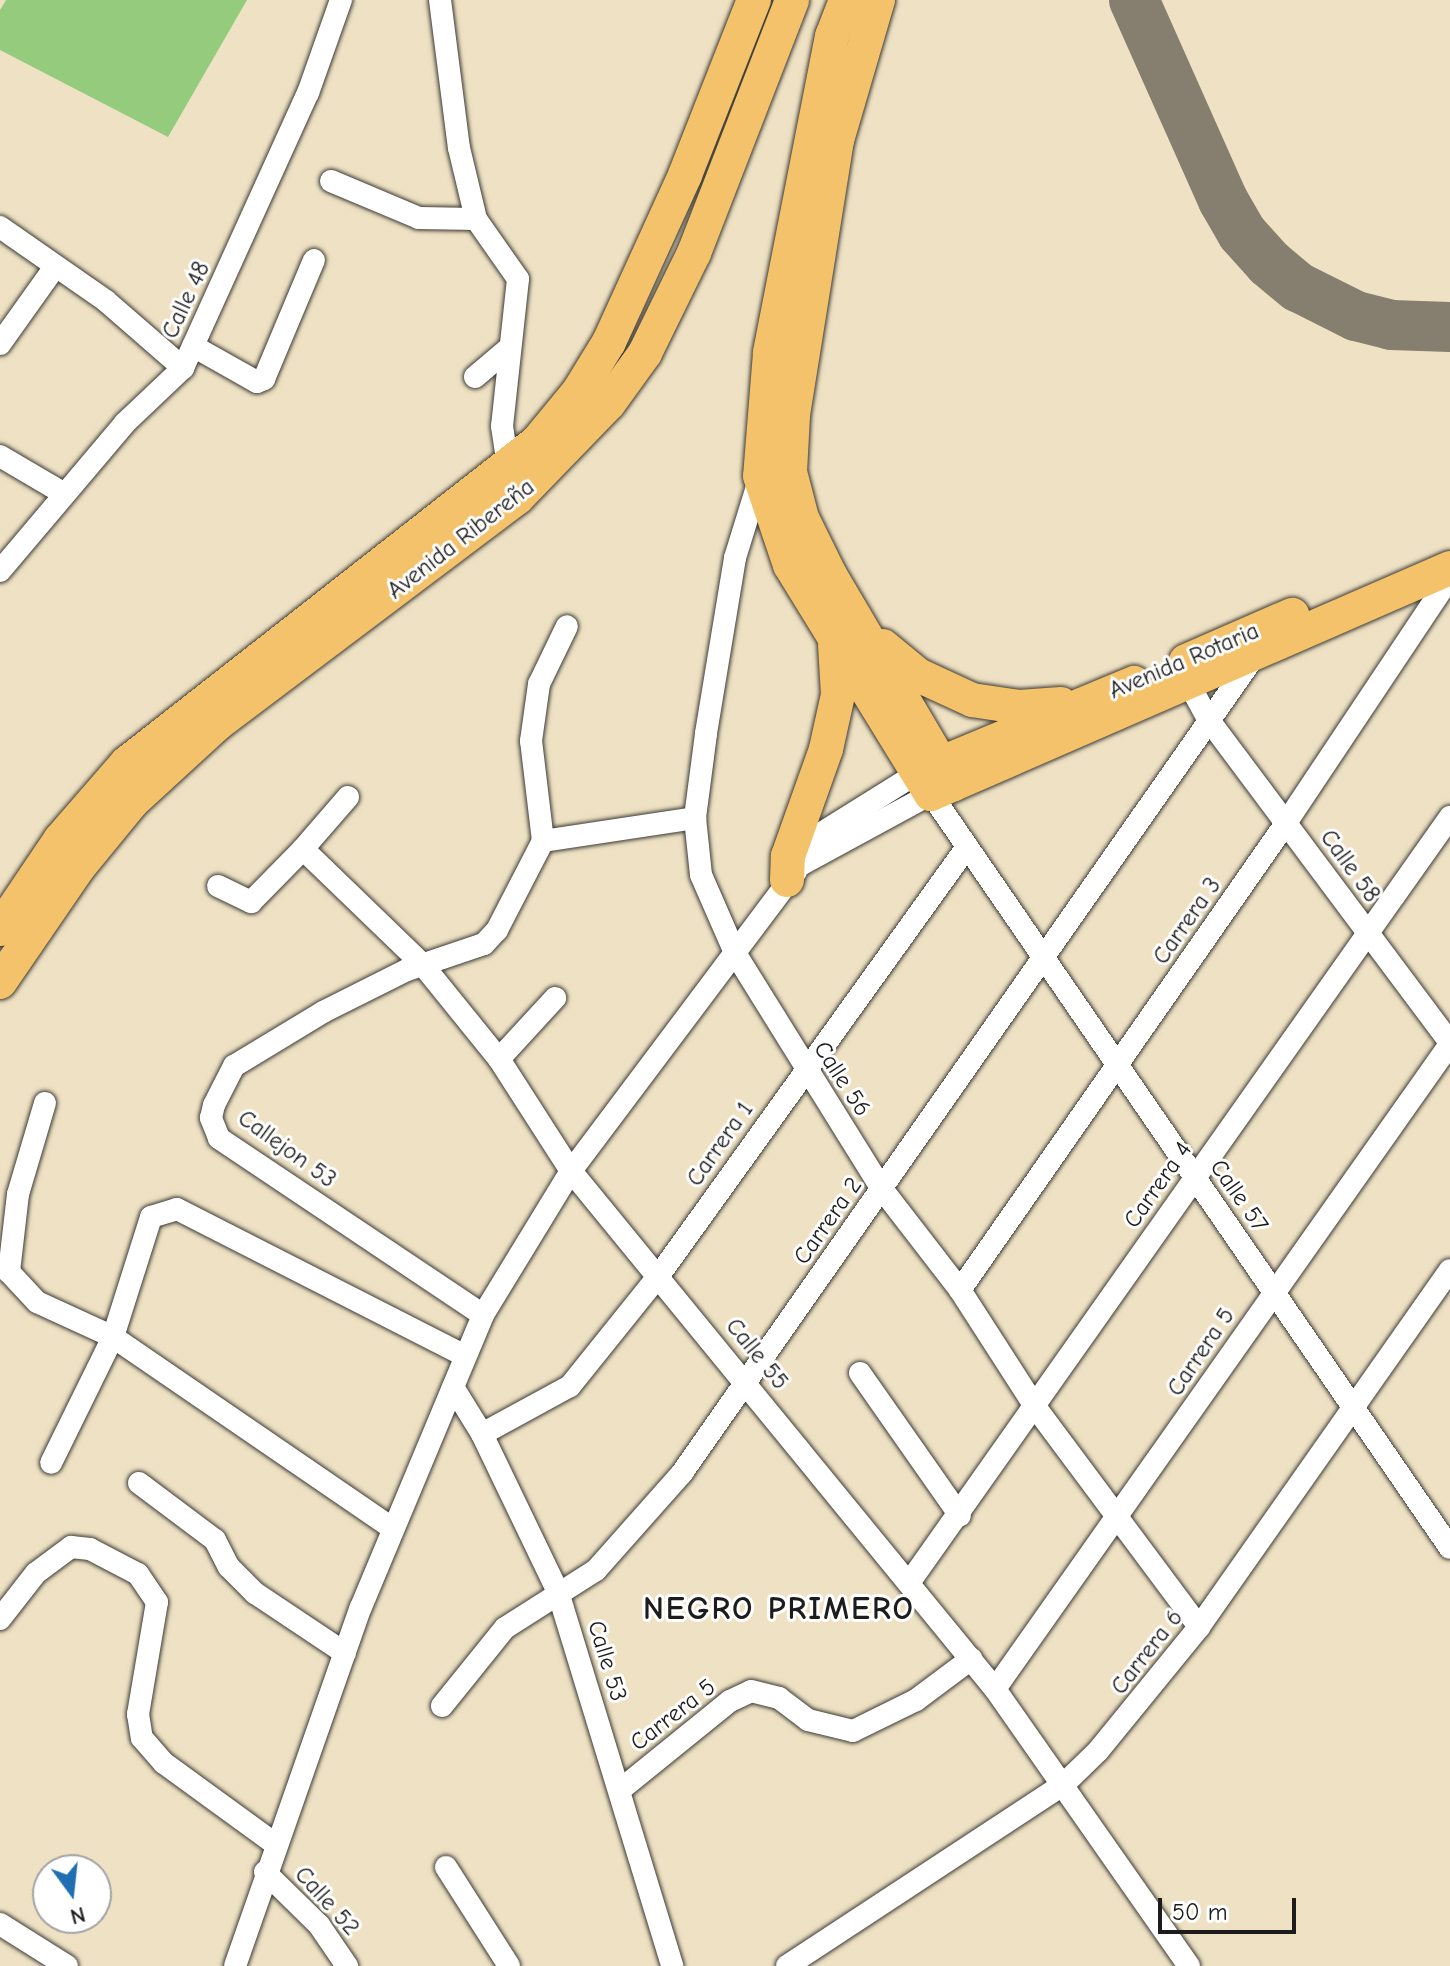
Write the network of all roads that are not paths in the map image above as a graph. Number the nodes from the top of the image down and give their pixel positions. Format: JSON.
{"nodes":[{"id":1,"x":341,"y":0,"type":"edge"},
{"id":2,"x":440,"y":0,"type":"edge"},
{"id":3,"x":754,"y":0,"type":"edge"},
{"id":4,"x":792,"y":0,"type":"edge"},
{"id":5,"x":846,"y":0,"type":"edge"},
{"id":6,"x":878,"y":0,"type":"edge"},
{"id":7,"x":331,"y":181,"type":"dead end"},
{"id":8,"x":476,"y":219,"type":"junction"},
{"id":9,"x":0,"y":227,"type":"edge"},
{"id":10,"x":314,"y":260,"type":"dead end"},
{"id":11,"x":55,"y":267,"type":"junction"},
{"id":12,"x":0,"y":344,"type":"edge"},
{"id":13,"x":193,"y":346,"type":"junction"},
{"id":14,"x":508,"y":349,"type":"junction"},
{"id":15,"x":183,"y":368,"type":"junction"},
{"id":16,"x":475,"y":377,"type":"dead end"},
{"id":17,"x":0,"y":456,"type":"edge"},
{"id":18,"x":508,"y":466,"type":"junction"},
{"id":19,"x":760,"y":476,"type":"junction"},
{"id":20,"x":63,"y":493,"type":"junction"},
{"id":21,"x":1450,"y":545,"type":"edge"},
{"id":22,"x":1450,"y":568,"type":"edge"},
{"id":23,"x":0,"y":571,"type":"edge"},
{"id":24,"x":1450,"y":577,"type":"edge"},
{"id":25,"x":843,"y":625,"type":"junction"},
{"id":26,"x":567,"y":626,"type":"dead end"},
{"id":27,"x":1253,"y":658,"type":"junction"},
{"id":28,"x":1184,"y":674,"type":"junction"},
{"id":29,"x":1104,"y":695,"type":"junction"},
{"id":30,"x":1208,"y":719,"type":"junction"},
{"id":31,"x":935,"y":779,"type":"junction"},
{"id":32,"x":348,"y":797,"type":"dead end"},
{"id":33,"x":1450,"y":817,"type":"edge"},
{"id":34,"x":695,"y":818,"type":"junction"},
{"id":35,"x":1286,"y":823,"type":"junction"},
{"id":36,"x":543,"y":841,"type":"junction"},
{"id":37,"x":967,"y":847,"type":"junction"},
{"id":38,"x":303,"y":849,"type":"junction"},
{"id":39,"x":795,"y":872,"type":"junction"},
{"id":40,"x":218,"y":886,"type":"dead end"},
{"id":41,"x":0,"y":929,"type":"edge"},
{"id":42,"x":1367,"y":933,"type":"junction"},
{"id":43,"x":735,"y":953,"type":"junction"},
{"id":44,"x":1041,"y":955,"type":"junction"},
{"id":45,"x":422,"y":964,"type":"junction"},
{"id":46,"x":0,"y":982,"type":"edge"},
{"id":47,"x":555,"y":998,"type":"dead end"},
{"id":48,"x":1450,"y":1043,"type":"edge"},
{"id":49,"x":499,"y":1059,"type":"junction"},
{"id":50,"x":1118,"y":1067,"type":"junction"},
{"id":51,"x":804,"y":1071,"type":"junction"},
{"id":52,"x":45,"y":1103,"type":"dead end"},
{"id":53,"x":571,"y":1171,"type":"junction"},
{"id":54,"x":1195,"y":1178,"type":"junction"},
{"id":55,"x":882,"y":1189,"type":"junction"},
{"id":56,"x":1450,"y":1270,"type":"edge"},
{"id":57,"x":660,"y":1274,"type":"junction"},
{"id":58,"x":960,"y":1290,"type":"junction"},
{"id":59,"x":1274,"y":1290,"type":"junction"},
{"id":60,"x":483,"y":1315,"type":"junction"},
{"id":61,"x":113,"y":1337,"type":"junction"},
{"id":62,"x":464,"y":1355,"type":"junction"},
{"id":63,"x":860,"y":1373,"type":"dead end"},
{"id":64,"x":747,"y":1384,"type":"junction"},
{"id":65,"x":453,"y":1387,"type":"junction"},
{"id":66,"x":1353,"y":1407,"type":"junction"},
{"id":67,"x":1036,"y":1408,"type":"junction"},
{"id":68,"x":482,"y":1434,"type":"junction"},
{"id":69,"x":51,"y":1463,"type":"dead end"},
{"id":70,"x":139,"y":1483,"type":"dead end"},
{"id":71,"x":960,"y":1516,"type":"junction"},
{"id":72,"x":1119,"y":1517,"type":"junction"},
{"id":73,"x":392,"y":1528,"type":"junction"},
{"id":74,"x":1450,"y":1548,"type":"edge"},
{"id":75,"x":909,"y":1583,"type":"junction"},
{"id":76,"x":558,"y":1592,"type":"junction"},
{"id":77,"x":0,"y":1619,"type":"edge"},
{"id":78,"x":1199,"y":1627,"type":"junction"},
{"id":79,"x":345,"y":1653,"type":"junction"},
{"id":80,"x":971,"y":1659,"type":"junction"},
{"id":81,"x":995,"y":1689,"type":"junction"},
{"id":82,"x":442,"y":1706,"type":"dead end"},
{"id":83,"x":1063,"y":1785,"type":"junction"},
{"id":84,"x":620,"y":1790,"type":"junction"},
{"id":85,"x":275,"y":1844,"type":"junction"},
{"id":86,"x":446,"y":1867,"type":"dead end"},
{"id":87,"x":265,"y":1872,"type":"junction"},
{"id":88,"x":0,"y":1924,"type":"edge"},
{"id":89,"x":67,"y":1966,"type":"edge"},
{"id":90,"x":235,"y":1966,"type":"edge"},
{"id":91,"x":347,"y":1966,"type":"edge"},
{"id":92,"x":509,"y":1966,"type":"edge"},
{"id":93,"x":672,"y":1966,"type":"edge"},
{"id":94,"x":787,"y":1966,"type":"edge"},
{"id":95,"x":1189,"y":1966,"type":"edge"}],
"edges":[{"from":1,"to":13,"type":"street","name":"Calle 48"},
{"from":2,"to":8,"type":"street"},
{"from":3,"to":18,"type":"main road","name":"Avenida Ribereña"},
{"from":4,"to":46,"type":"main road","name":"Avenida Ribereña"},
{"from":5,"to":19,"type":"main road"},
{"from":6,"to":25,"type":"main road"},
{"from":7,"to":8,"type":"street"},
{"from":8,"to":14,"type":"street"},
{"from":9,"to":11,"type":"street"},
{"from":10,"to":13,"type":"street"},
{"from":11,"to":12,"type":"street"},
{"from":11,"to":15,"type":"street"},
{"from":13,"to":15,"type":"street","name":"Calle 48"},
{"from":14,"to":16,"type":"street"},
{"from":14,"to":18,"type":"street"},
{"from":15,"to":20,"type":"street","name":"Calle 48"},
{"from":17,"to":20,"type":"street"},
{"from":18,"to":41,"type":"main road","name":"Avenida Ribereña"},
{"from":19,"to":25,"type":"main road"},
{"from":19,"to":34,"type":"street","name":"Calle 56"},
{"from":20,"to":23,"type":"street","name":"Calle 48"},
{"from":21,"to":28,"type":"main road","name":"Avenida Rotaria"},
{"from":22,"to":27,"type":"main road","name":"Avenida Rotaria"},
{"from":24,"to":35,"type":"street","name":"Carrera 3"},
{"from":25,"to":29,"type":"main road"},
{"from":25,"to":31,"type":"main road"},
{"from":25,"to":39,"type":"main road"},
{"from":26,"to":36,"type":"street"},
{"from":27,"to":28,"type":"main road","name":"Avenida Rotaria"},
{"from":27,"to":30,"type":"street","name":"Carrera 2"},
{"from":28,"to":29,"type":"main road","name":"Avenida Rotaria"},
{"from":28,"to":30,"type":"street","name":"Calle 58"},
{"from":28,"to":31,"type":"main road","name":"Avenida Rotaria"},
{"from":29,"to":31,"type":"main road","name":"Avenida Rotaria"},
{"from":30,"to":35,"type":"street","name":"Calle 58"},
{"from":30,"to":44,"type":"street","name":"Carrera 2"},
{"from":31,"to":37,"type":"street","name":"Calle 57"},
{"from":31,"to":39,"type":"street"},
{"from":32,"to":38,"type":"street"},
{"from":33,"to":42,"type":"street","name":"Carrera 4"},
{"from":34,"to":36,"type":"street"},
{"from":34,"to":43,"type":"street","name":"Calle 56"},
{"from":35,"to":42,"type":"street","name":"Calle 58"},
{"from":35,"to":50,"type":"street","name":"Carrera 3"},
{"from":36,"to":45,"type":"street","name":"Callejon 53"},
{"from":37,"to":44,"type":"street","name":"Calle 57"},
{"from":37,"to":51,"type":"street","name":"Carrera 1"},
{"from":38,"to":40,"type":"street"},
{"from":38,"to":45,"type":"street","name":"Calle 55"},
{"from":39,"to":43,"type":"street"},
{"from":42,"to":48,"type":"street","name":"Calle 58"},
{"from":42,"to":54,"type":"street","name":"Carrera 4"},
{"from":43,"to":51,"type":"street","name":"Calle 56"},
{"from":43,"to":53,"type":"street"},
{"from":44,"to":50,"type":"street","name":"Calle 57"},
{"from":44,"to":55,"type":"street","name":"Carrera 2"},
{"from":45,"to":49,"type":"street","name":"Calle 55"},
{"from":45,"to":60,"type":"street","name":"Callejon 53"},
{"from":47,"to":49,"type":"street"},
{"from":48,"to":59,"type":"street","name":"Carrera 5"},
{"from":49,"to":53,"type":"street","name":"Calle 55"},
{"from":50,"to":54,"type":"street","name":"Calle 57"},
{"from":50,"to":58,"type":"street","name":"Carrera 3"},
{"from":51,"to":55,"type":"street","name":"Calle 56"},
{"from":51,"to":57,"type":"street","name":"Carrera 1"},
{"from":52,"to":61,"type":"street"},
{"from":53,"to":57,"type":"street","name":"Calle 55"},
{"from":53,"to":60,"type":"street"},
{"from":54,"to":59,"type":"street","name":"Calle 57"},
{"from":54,"to":67,"type":"street","name":"Carrera 4"},
{"from":55,"to":58,"type":"street","name":"Calle 56"},
{"from":55,"to":64,"type":"street","name":"Carrera 2"},
{"from":56,"to":66,"type":"street","name":"Carrera 6"},
{"from":57,"to":64,"type":"street","name":"Calle 55"},
{"from":57,"to":68,"type":"street","name":"Carrera 1"},
{"from":58,"to":67,"type":"street","name":"Calle 56"},
{"from":59,"to":66,"type":"street","name":"Calle 57"},
{"from":59,"to":72,"type":"street","name":"Carrera 5"},
{"from":60,"to":62,"type":"street"},
{"from":61,"to":62,"type":"street"},
{"from":61,"to":69,"type":"street"},
{"from":61,"to":73,"type":"street"},
{"from":62,"to":65,"type":"street"},
{"from":63,"to":71,"type":"street"},
{"from":64,"to":75,"type":"street","name":"Calle 55"},
{"from":64,"to":76,"type":"street","name":"Carrera 2"},
{"from":65,"to":68,"type":"street","name":"Calle 53"},
{"from":65,"to":73,"type":"street"},
{"from":66,"to":74,"type":"street","name":"Calle 57"},
{"from":66,"to":78,"type":"street","name":"Carrera 6"},
{"from":67,"to":71,"type":"street","name":"Carrera 4"},
{"from":67,"to":72,"type":"street","name":"Calle 56"},
{"from":68,"to":76,"type":"street","name":"Calle 53"},
{"from":70,"to":79,"type":"street"},
{"from":71,"to":75,"type":"street","name":"Carrera 4"},
{"from":72,"to":78,"type":"street","name":"Calle 56"},
{"from":72,"to":81,"type":"street","name":"Carrera 5"},
{"from":73,"to":79,"type":"street"},
{"from":75,"to":80,"type":"street","name":"Calle 55"},
{"from":76,"to":82,"type":"street","name":"Carrera 2"},
{"from":76,"to":84,"type":"street","name":"Calle 53"},
{"from":77,"to":85,"type":"street"},
{"from":78,"to":83,"type":"street","name":"Carrera 6"},
{"from":79,"to":85,"type":"street"},
{"from":80,"to":81,"type":"street","name":"Calle 55"},
{"from":80,"to":84,"type":"street","name":"Carrera 5"},
{"from":81,"to":83,"type":"street","name":"Calle 55"},
{"from":83,"to":94,"type":"street","name":"Carrera 6"},
{"from":83,"to":95,"type":"street","name":"Calle 55"},
{"from":84,"to":93,"type":"street","name":"Calle 53"},
{"from":85,"to":87,"type":"street"},
{"from":86,"to":92,"type":"street"},
{"from":87,"to":90,"type":"street"},
{"from":87,"to":91,"type":"street","name":"Calle 52"},
{"from":88,"to":89,"type":"street"}]}
